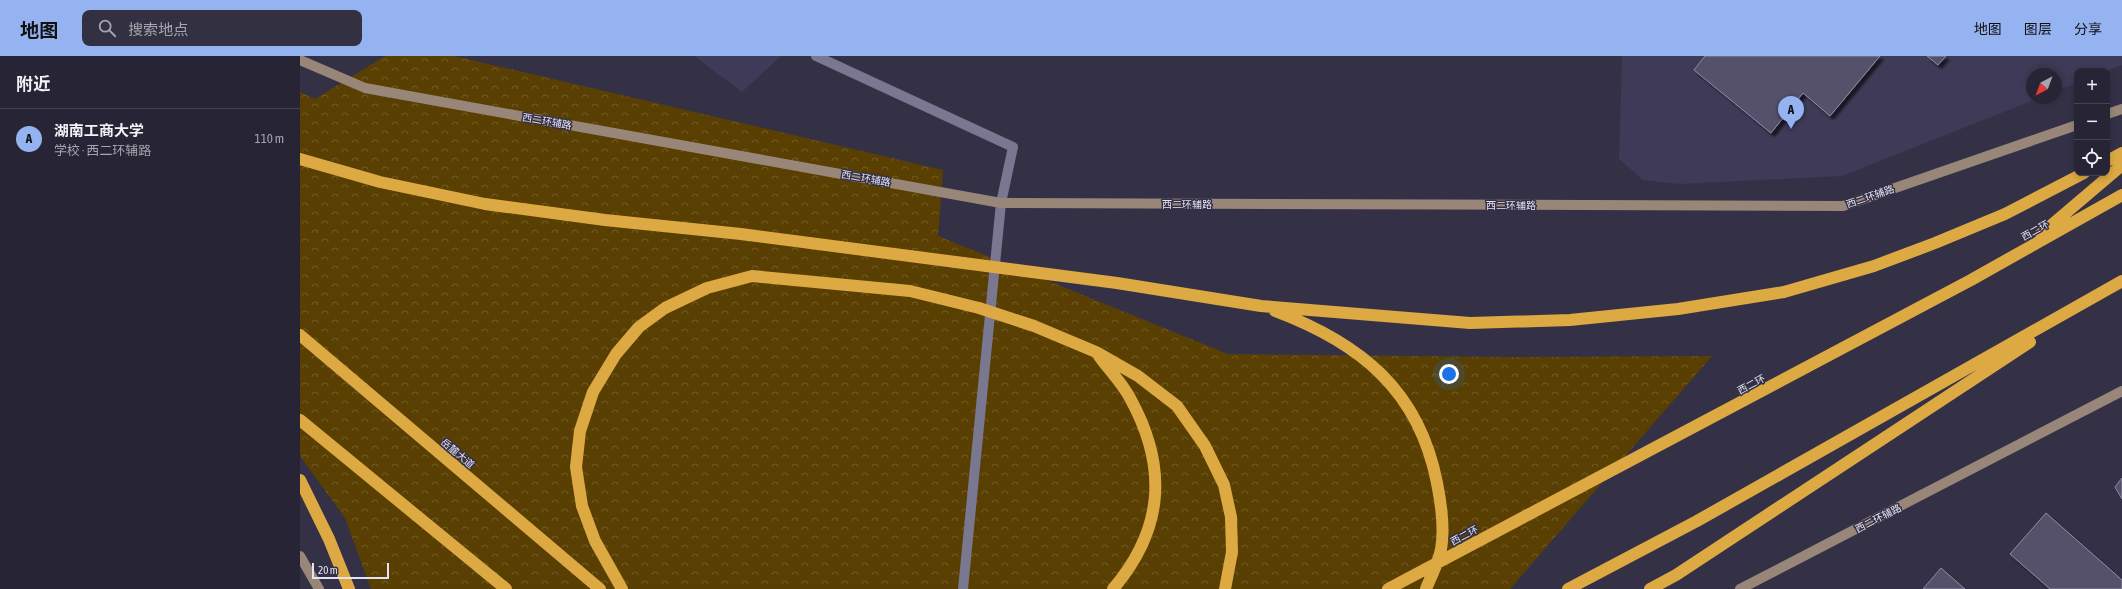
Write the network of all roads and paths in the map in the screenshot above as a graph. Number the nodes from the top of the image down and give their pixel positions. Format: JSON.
{"nodes":[{"id":1,"x":816,"y":56,"type":"edge"},
{"id":2,"x":300,"y":60,"type":"edge"},
{"id":3,"x":2122,"y":109,"type":"edge"},
{"id":4,"x":2110,"y":113,"type":"edge"},
{"id":5,"x":2074,"y":126,"type":"edge"},
{"id":6,"x":2122,"y":153,"type":"edge"},
{"id":7,"x":300,"y":159,"type":"edge"},
{"id":8,"x":2110,"y":159,"type":"edge"},
{"id":9,"x":2122,"y":165,"type":"edge"},
{"id":10,"x":2078,"y":176,"type":"edge"},
{"id":11,"x":2122,"y":195,"type":"edge"},
{"id":12,"x":1001,"y":203,"type":"junction"},
{"id":13,"x":2018,"y":253,"type":"junction"},
{"id":14,"x":2120,"y":283,"type":"edge"},
{"id":15,"x":1261,"y":306,"type":"junction"},
{"id":16,"x":300,"y":335,"type":"edge"},
{"id":17,"x":1096,"y":352,"type":"junction"},
{"id":18,"x":2122,"y":391,"type":"edge"},
{"id":19,"x":300,"y":420,"type":"edge"},
{"id":20,"x":300,"y":480,"type":"edge"},
{"id":21,"x":300,"y":556,"type":"edge"},
{"id":22,"x":319,"y":589,"type":"edge"},
{"id":23,"x":349,"y":589,"type":"edge"},
{"id":24,"x":506,"y":589,"type":"edge"},
{"id":25,"x":600,"y":589,"type":"edge"},
{"id":26,"x":622,"y":589,"type":"edge"},
{"id":27,"x":963,"y":589,"type":"edge"},
{"id":28,"x":1113,"y":589,"type":"edge"},
{"id":29,"x":1225,"y":589,"type":"edge"},
{"id":30,"x":1388,"y":589,"type":"edge"},
{"id":31,"x":1426,"y":589,"type":"edge"},
{"id":32,"x":1568,"y":589,"type":"edge"},
{"id":33,"x":1650,"y":589,"type":"edge"},
{"id":34,"x":1740,"y":589,"type":"edge"}],
"edges":[{"from":1,"to":12,"type":"street"},
{"from":2,"to":12,"type":"street","name":"西二环辅路"},
{"from":3,"to":4,"type":"street"},
{"from":5,"to":12,"type":"street","name":"西二环辅路"},
{"from":6,"to":8,"type":"highway"},
{"from":7,"to":15,"type":"highway"},
{"from":9,"to":13,"type":"highway"},
{"from":10,"to":15,"type":"highway"},
{"from":11,"to":13,"type":"highway","name":"西二环"},
{"from":12,"to":27,"type":"street"},
{"from":13,"to":30,"type":"highway","name":"西二环"},
{"from":14,"to":32,"type":"highway"},
{"from":14,"to":33,"type":"highway"},
{"from":15,"to":31,"type":"highway"},
{"from":16,"to":25,"type":"highway","name":"岳麓大道"},
{"from":17,"to":26,"type":"highway"},
{"from":17,"to":28,"type":"highway"},
{"from":17,"to":29,"type":"highway"},
{"from":18,"to":34,"type":"street","name":"西二环辅路"},
{"from":19,"to":24,"type":"highway"},
{"from":20,"to":23,"type":"highway"},
{"from":21,"to":22,"type":"street"}]}
